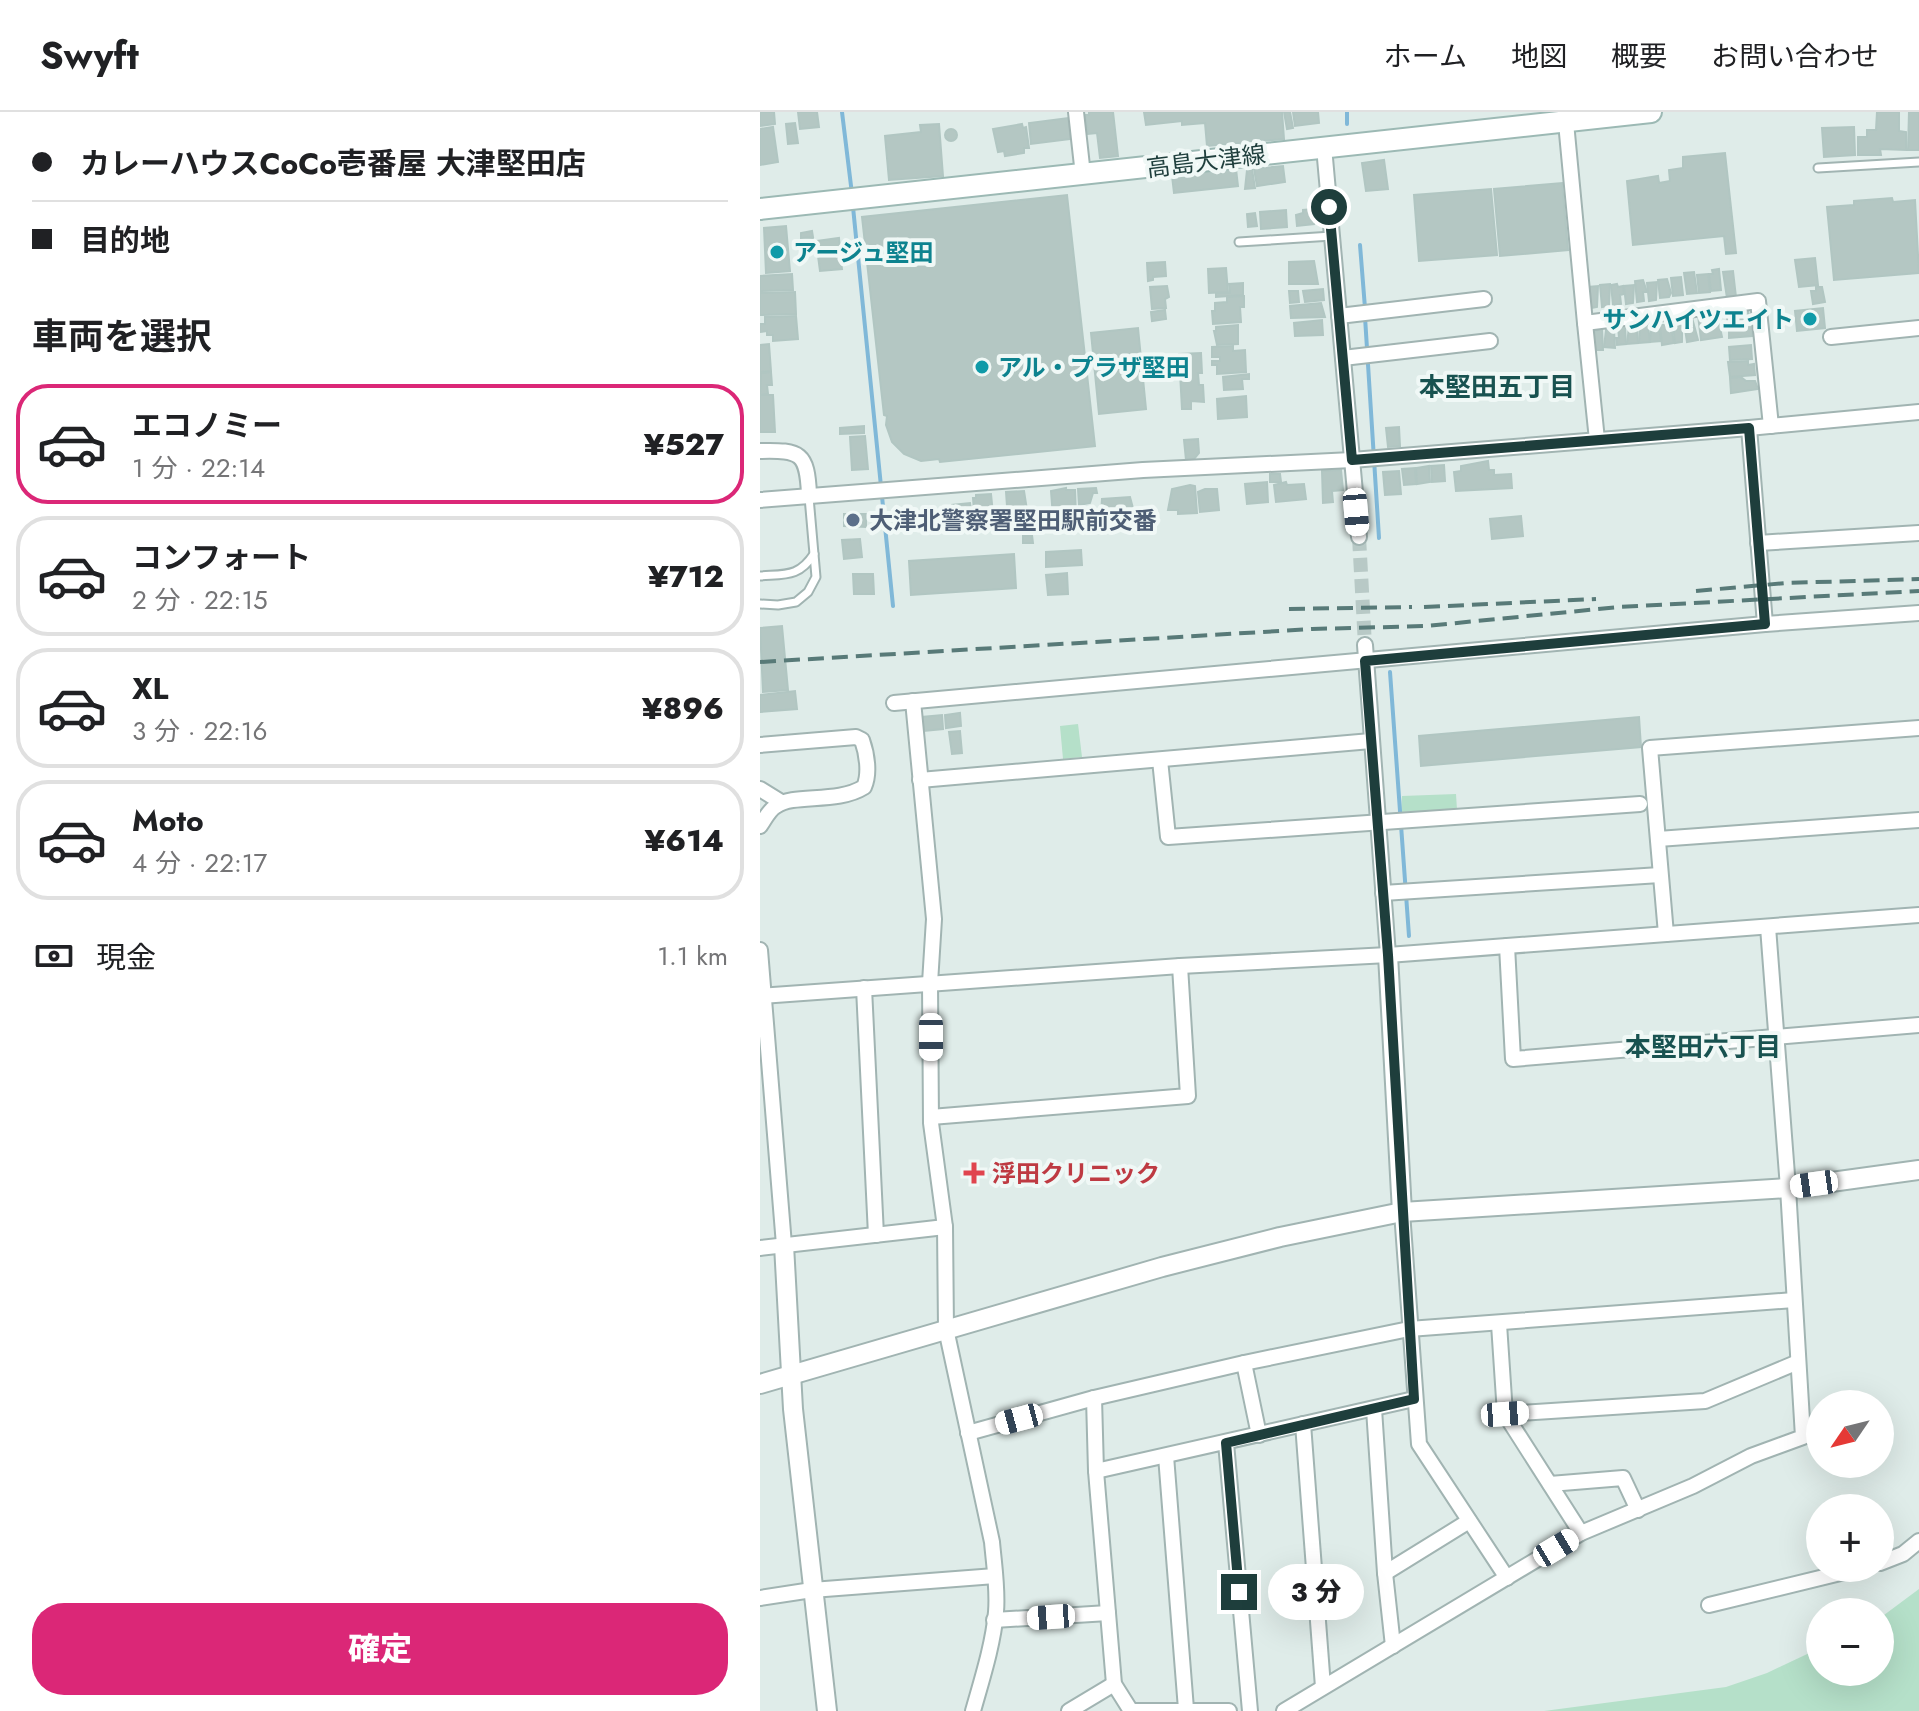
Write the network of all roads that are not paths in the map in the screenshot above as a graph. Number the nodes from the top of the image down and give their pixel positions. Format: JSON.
{"nodes":[{"id":1,"x":1076,"y":112,"type":"edge"},
{"id":2,"x":1651,"y":112,"type":"edge"},
{"id":3,"x":1566,"y":116,"type":"edge"},
{"id":4,"x":1324,"y":147,"type":"junction"},
{"id":5,"x":1919,"y":162,"type":"edge"},
{"id":6,"x":1818,"y":168,"type":"dead end"},
{"id":7,"x":1083,"y":175,"type":"junction"},
{"id":8,"x":760,"y":209,"type":"edge"},
{"id":9,"x":1332,"y":236,"type":"junction"},
{"id":10,"x":1239,"y":242,"type":"dead end"},
{"id":11,"x":1484,"y":299,"type":"dead end"},
{"id":12,"x":1339,"y":316,"type":"junction"},
{"id":13,"x":1585,"y":323,"type":"junction"},
{"id":14,"x":1919,"y":328,"type":"edge"},
{"id":15,"x":1831,"y":337,"type":"dead end"},
{"id":16,"x":1490,"y":341,"type":"dead end"},
{"id":17,"x":1343,"y":358,"type":"junction"},
{"id":18,"x":1919,"y":412,"type":"edge"},
{"id":19,"x":1771,"y":426,"type":"junction"},
{"id":20,"x":1749,"y":428,"type":"junction"},
{"id":21,"x":1597,"y":440,"type":"junction"},
{"id":22,"x":760,"y":451,"type":"edge"},
{"id":23,"x":1352,"y":460,"type":"junction"},
{"id":24,"x":809,"y":494,"type":"junction"},
{"id":25,"x":760,"y":500,"type":"edge"},
{"id":26,"x":1919,"y":533,"type":"edge"},
{"id":27,"x":1359,"y":537,"type":"tunnel mouth"},
{"id":28,"x":1758,"y":543,"type":"junction"},
{"id":29,"x":814,"y":554,"type":"junction"},
{"id":30,"x":760,"y":576,"type":"edge"},
{"id":31,"x":760,"y":604,"type":"edge"},
{"id":32,"x":1919,"y":613,"type":"edge"},
{"id":33,"x":1765,"y":624,"type":"junction"},
{"id":34,"x":1365,"y":645,"type":"tunnel mouth"},
{"id":35,"x":1365,"y":661,"type":"junction"},
{"id":36,"x":913,"y":701,"type":"junction"},
{"id":37,"x":894,"y":703,"type":"dead end"},
{"id":38,"x":1919,"y":728,"type":"edge"},
{"id":39,"x":1371,"y":741,"type":"junction"},
{"id":40,"x":760,"y":745,"type":"edge"},
{"id":41,"x":1160,"y":760,"type":"junction"},
{"id":42,"x":920,"y":780,"type":"junction"},
{"id":43,"x":760,"y":789,"type":"edge"},
{"id":44,"x":781,"y":802,"type":"junction"},
{"id":45,"x":1640,"y":804,"type":"dead end"},
{"id":46,"x":1919,"y":820,"type":"edge"},
{"id":47,"x":1377,"y":824,"type":"junction"},
{"id":48,"x":760,"y":826,"type":"edge"},
{"id":49,"x":1658,"y":839,"type":"junction"},
{"id":50,"x":1660,"y":875,"type":"junction"},
{"id":51,"x":1383,"y":893,"type":"junction"},
{"id":52,"x":1919,"y":915,"type":"edge"},
{"id":53,"x":1768,"y":927,"type":"junction"},
{"id":54,"x":1666,"y":934,"type":"junction"},
{"id":55,"x":1507,"y":946,"type":"junction"},
{"id":56,"x":760,"y":950,"type":"edge"},
{"id":57,"x":1388,"y":955,"type":"junction"},
{"id":58,"x":1180,"y":966,"type":"junction"},
{"id":59,"x":930,"y":983,"type":"junction"},
{"id":60,"x":864,"y":988,"type":"junction"},
{"id":61,"x":762,"y":996,"type":"edge"},
{"id":62,"x":1919,"y":1025,"type":"edge"},
{"id":63,"x":1775,"y":1037,"type":"junction"},
{"id":64,"x":931,"y":1117,"type":"junction"},
{"id":65,"x":1919,"y":1170,"type":"edge"},
{"id":66,"x":1788,"y":1188,"type":"junction"},
{"id":67,"x":1402,"y":1212,"type":"junction"},
{"id":68,"x":945,"y":1227,"type":"junction"},
{"id":69,"x":876,"y":1235,"type":"junction"},
{"id":70,"x":784,"y":1245,"type":"junction"},
{"id":71,"x":760,"y":1248,"type":"edge"},
{"id":72,"x":1794,"y":1300,"type":"junction"},
{"id":73,"x":1499,"y":1324,"type":"junction"},
{"id":74,"x":946,"y":1329,"type":"junction"},
{"id":75,"x":1409,"y":1329,"type":"junction"},
{"id":76,"x":1798,"y":1362,"type":"junction"},
{"id":77,"x":1244,"y":1363,"type":"junction"},
{"id":78,"x":792,"y":1375,"type":"junction"},
{"id":79,"x":760,"y":1384,"type":"edge"},
{"id":80,"x":1094,"y":1398,"type":"junction"},
{"id":81,"x":1414,"y":1399,"type":"junction"},
{"id":82,"x":1374,"y":1409,"type":"junction"},
{"id":83,"x":1505,"y":1414,"type":"junction"},
{"id":84,"x":1303,"y":1424,"type":"junction"},
{"id":85,"x":968,"y":1433,"type":"junction"},
{"id":86,"x":1259,"y":1435,"type":"junction"},
{"id":87,"x":1226,"y":1443,"type":"junction"},
{"id":88,"x":1166,"y":1456,"type":"junction"},
{"id":89,"x":1096,"y":1471,"type":"junction"},
{"id":90,"x":1550,"y":1484,"type":"junction"},
{"id":91,"x":1638,"y":1510,"type":"junction"},
{"id":92,"x":1469,"y":1521,"type":"junction"},
{"id":93,"x":1581,"y":1533,"type":"junction"},
{"id":94,"x":1919,"y":1541,"type":"edge"},
{"id":95,"x":1894,"y":1558,"type":"edge"},
{"id":96,"x":1385,"y":1573,"type":"junction"},
{"id":97,"x":995,"y":1576,"type":"junction"},
{"id":98,"x":1507,"y":1578,"type":"junction"},
{"id":99,"x":1806,"y":1581,"type":"edge"},
{"id":100,"x":812,"y":1590,"type":"junction"},
{"id":101,"x":760,"y":1598,"type":"edge"},
{"id":102,"x":1709,"y":1605,"type":"dead end"},
{"id":103,"x":1108,"y":1613,"type":"junction"},
{"id":104,"x":994,"y":1620,"type":"junction"},
{"id":105,"x":1393,"y":1646,"type":"junction"},
{"id":106,"x":1114,"y":1684,"type":"junction"},
{"id":107,"x":1323,"y":1687,"type":"junction"},
{"id":108,"x":1186,"y":1709,"type":"edge"},
{"id":109,"x":827,"y":1711,"type":"edge"},
{"id":110,"x":973,"y":1711,"type":"edge"},
{"id":111,"x":1069,"y":1711,"type":"edge"},
{"id":112,"x":1229,"y":1711,"type":"edge"},
{"id":113,"x":1250,"y":1711,"type":"edge"},
{"id":114,"x":1284,"y":1711,"type":"edge"}],
"edges":[{"from":1,"to":7,"type":"street"},
{"from":2,"to":3,"type":"main road","name":"高島大津線"},
{"from":3,"to":4,"type":"main road","name":"高島大津線"},
{"from":3,"to":13,"type":"street"},
{"from":4,"to":7,"type":"main road","name":"高島大津線"},
{"from":4,"to":9,"type":"street"},
{"from":5,"to":6,"type":"lane"},
{"from":7,"to":8,"type":"main road","name":"高島大津線"},
{"from":9,"to":10,"type":"lane"},
{"from":9,"to":12,"type":"street"},
{"from":11,"to":12,"type":"street"},
{"from":12,"to":17,"type":"street"},
{"from":13,"to":19,"type":"street"},
{"from":13,"to":21,"type":"street"},
{"from":14,"to":15,"type":"street"},
{"from":16,"to":17,"type":"street"},
{"from":17,"to":23,"type":"street"},
{"from":18,"to":19,"type":"street"},
{"from":19,"to":20,"type":"street"},
{"from":20,"to":21,"type":"street"},
{"from":20,"to":28,"type":"street"},
{"from":21,"to":23,"type":"street"},
{"from":22,"to":24,"type":"street"},
{"from":23,"to":24,"type":"street"},
{"from":23,"to":27,"type":"street"},
{"from":24,"to":25,"type":"street"},
{"from":24,"to":29,"type":"lane"},
{"from":26,"to":28,"type":"street"},
{"from":28,"to":33,"type":"street"},
{"from":29,"to":30,"type":"lane"},
{"from":29,"to":31,"type":"lane"},
{"from":32,"to":33,"type":"street"},
{"from":33,"to":35,"type":"street"},
{"from":34,"to":35,"type":"street"},
{"from":35,"to":36,"type":"street"},
{"from":35,"to":39,"type":"street"},
{"from":36,"to":37,"type":"street"},
{"from":36,"to":42,"type":"street"},
{"from":38,"to":49,"type":"street"},
{"from":39,"to":41,"type":"street"},
{"from":39,"to":47,"type":"street"},
{"from":40,"to":44,"type":"street"},
{"from":41,"to":42,"type":"street"},
{"from":41,"to":47,"type":"street"},
{"from":42,"to":59,"type":"street"},
{"from":43,"to":44,"type":"street"},
{"from":44,"to":48,"type":"street"},
{"from":45,"to":47,"type":"street"},
{"from":46,"to":49,"type":"street"},
{"from":47,"to":51,"type":"street"},
{"from":49,"to":50,"type":"street"},
{"from":50,"to":51,"type":"street"},
{"from":50,"to":54,"type":"street"},
{"from":51,"to":57,"type":"street"},
{"from":52,"to":53,"type":"street"},
{"from":53,"to":54,"type":"street"},
{"from":53,"to":63,"type":"street"},
{"from":54,"to":55,"type":"street"},
{"from":55,"to":57,"type":"street"},
{"from":55,"to":63,"type":"street"},
{"from":56,"to":61,"type":"street"},
{"from":57,"to":58,"type":"street"},
{"from":57,"to":67,"type":"street"},
{"from":58,"to":59,"type":"street"},
{"from":58,"to":64,"type":"street"},
{"from":59,"to":60,"type":"street"},
{"from":59,"to":64,"type":"street"},
{"from":60,"to":61,"type":"street"},
{"from":60,"to":69,"type":"street"},
{"from":61,"to":70,"type":"street"},
{"from":62,"to":63,"type":"street"},
{"from":63,"to":66,"type":"street"},
{"from":64,"to":68,"type":"street"},
{"from":65,"to":66,"type":"street"},
{"from":66,"to":67,"type":"street"},
{"from":66,"to":72,"type":"street"},
{"from":67,"to":74,"type":"street"},
{"from":67,"to":75,"type":"street"},
{"from":68,"to":69,"type":"street"},
{"from":68,"to":74,"type":"street"},
{"from":69,"to":70,"type":"street"},
{"from":70,"to":71,"type":"street"},
{"from":70,"to":78,"type":"street"},
{"from":72,"to":73,"type":"street"},
{"from":72,"to":76,"type":"street"},
{"from":73,"to":75,"type":"street"},
{"from":73,"to":83,"type":"street"},
{"from":74,"to":78,"type":"street"},
{"from":74,"to":85,"type":"street"},
{"from":75,"to":77,"type":"street"},
{"from":75,"to":81,"type":"street"},
{"from":76,"to":83,"type":"street"},
{"from":76,"to":91,"type":"street"},
{"from":77,"to":80,"type":"street"},
{"from":77,"to":86,"type":"street"},
{"from":78,"to":79,"type":"street"},
{"from":78,"to":100,"type":"street"},
{"from":80,"to":85,"type":"street"},
{"from":80,"to":89,"type":"street"},
{"from":81,"to":82,"type":"street"},
{"from":81,"to":92,"type":"street"},
{"from":82,"to":84,"type":"street"},
{"from":82,"to":96,"type":"street"},
{"from":83,"to":90,"type":"street"},
{"from":84,"to":86,"type":"street"},
{"from":84,"to":107,"type":"street"},
{"from":85,"to":97,"type":"street"},
{"from":86,"to":87,"type":"street"},
{"from":87,"to":88,"type":"street"},
{"from":87,"to":113,"type":"street"},
{"from":88,"to":89,"type":"street"},
{"from":88,"to":108,"type":"street"},
{"from":89,"to":103,"type":"street"},
{"from":90,"to":91,"type":"street"},
{"from":90,"to":93,"type":"street"},
{"from":91,"to":93,"type":"street"},
{"from":92,"to":96,"type":"street"},
{"from":92,"to":98,"type":"street"},
{"from":93,"to":98,"type":"street"},
{"from":94,"to":95,"type":"street"},
{"from":96,"to":105,"type":"street"},
{"from":97,"to":100,"type":"street"},
{"from":97,"to":104,"type":"street"},
{"from":98,"to":105,"type":"street"},
{"from":99,"to":102,"type":"street"},
{"from":100,"to":101,"type":"street"},
{"from":100,"to":109,"type":"street"},
{"from":103,"to":104,"type":"street"},
{"from":103,"to":106,"type":"street"},
{"from":104,"to":110,"type":"street"},
{"from":105,"to":107,"type":"street"},
{"from":106,"to":108,"type":"street"},
{"from":106,"to":111,"type":"street"},
{"from":107,"to":114,"type":"street"},
{"from":108,"to":112,"type":"street"}]}
